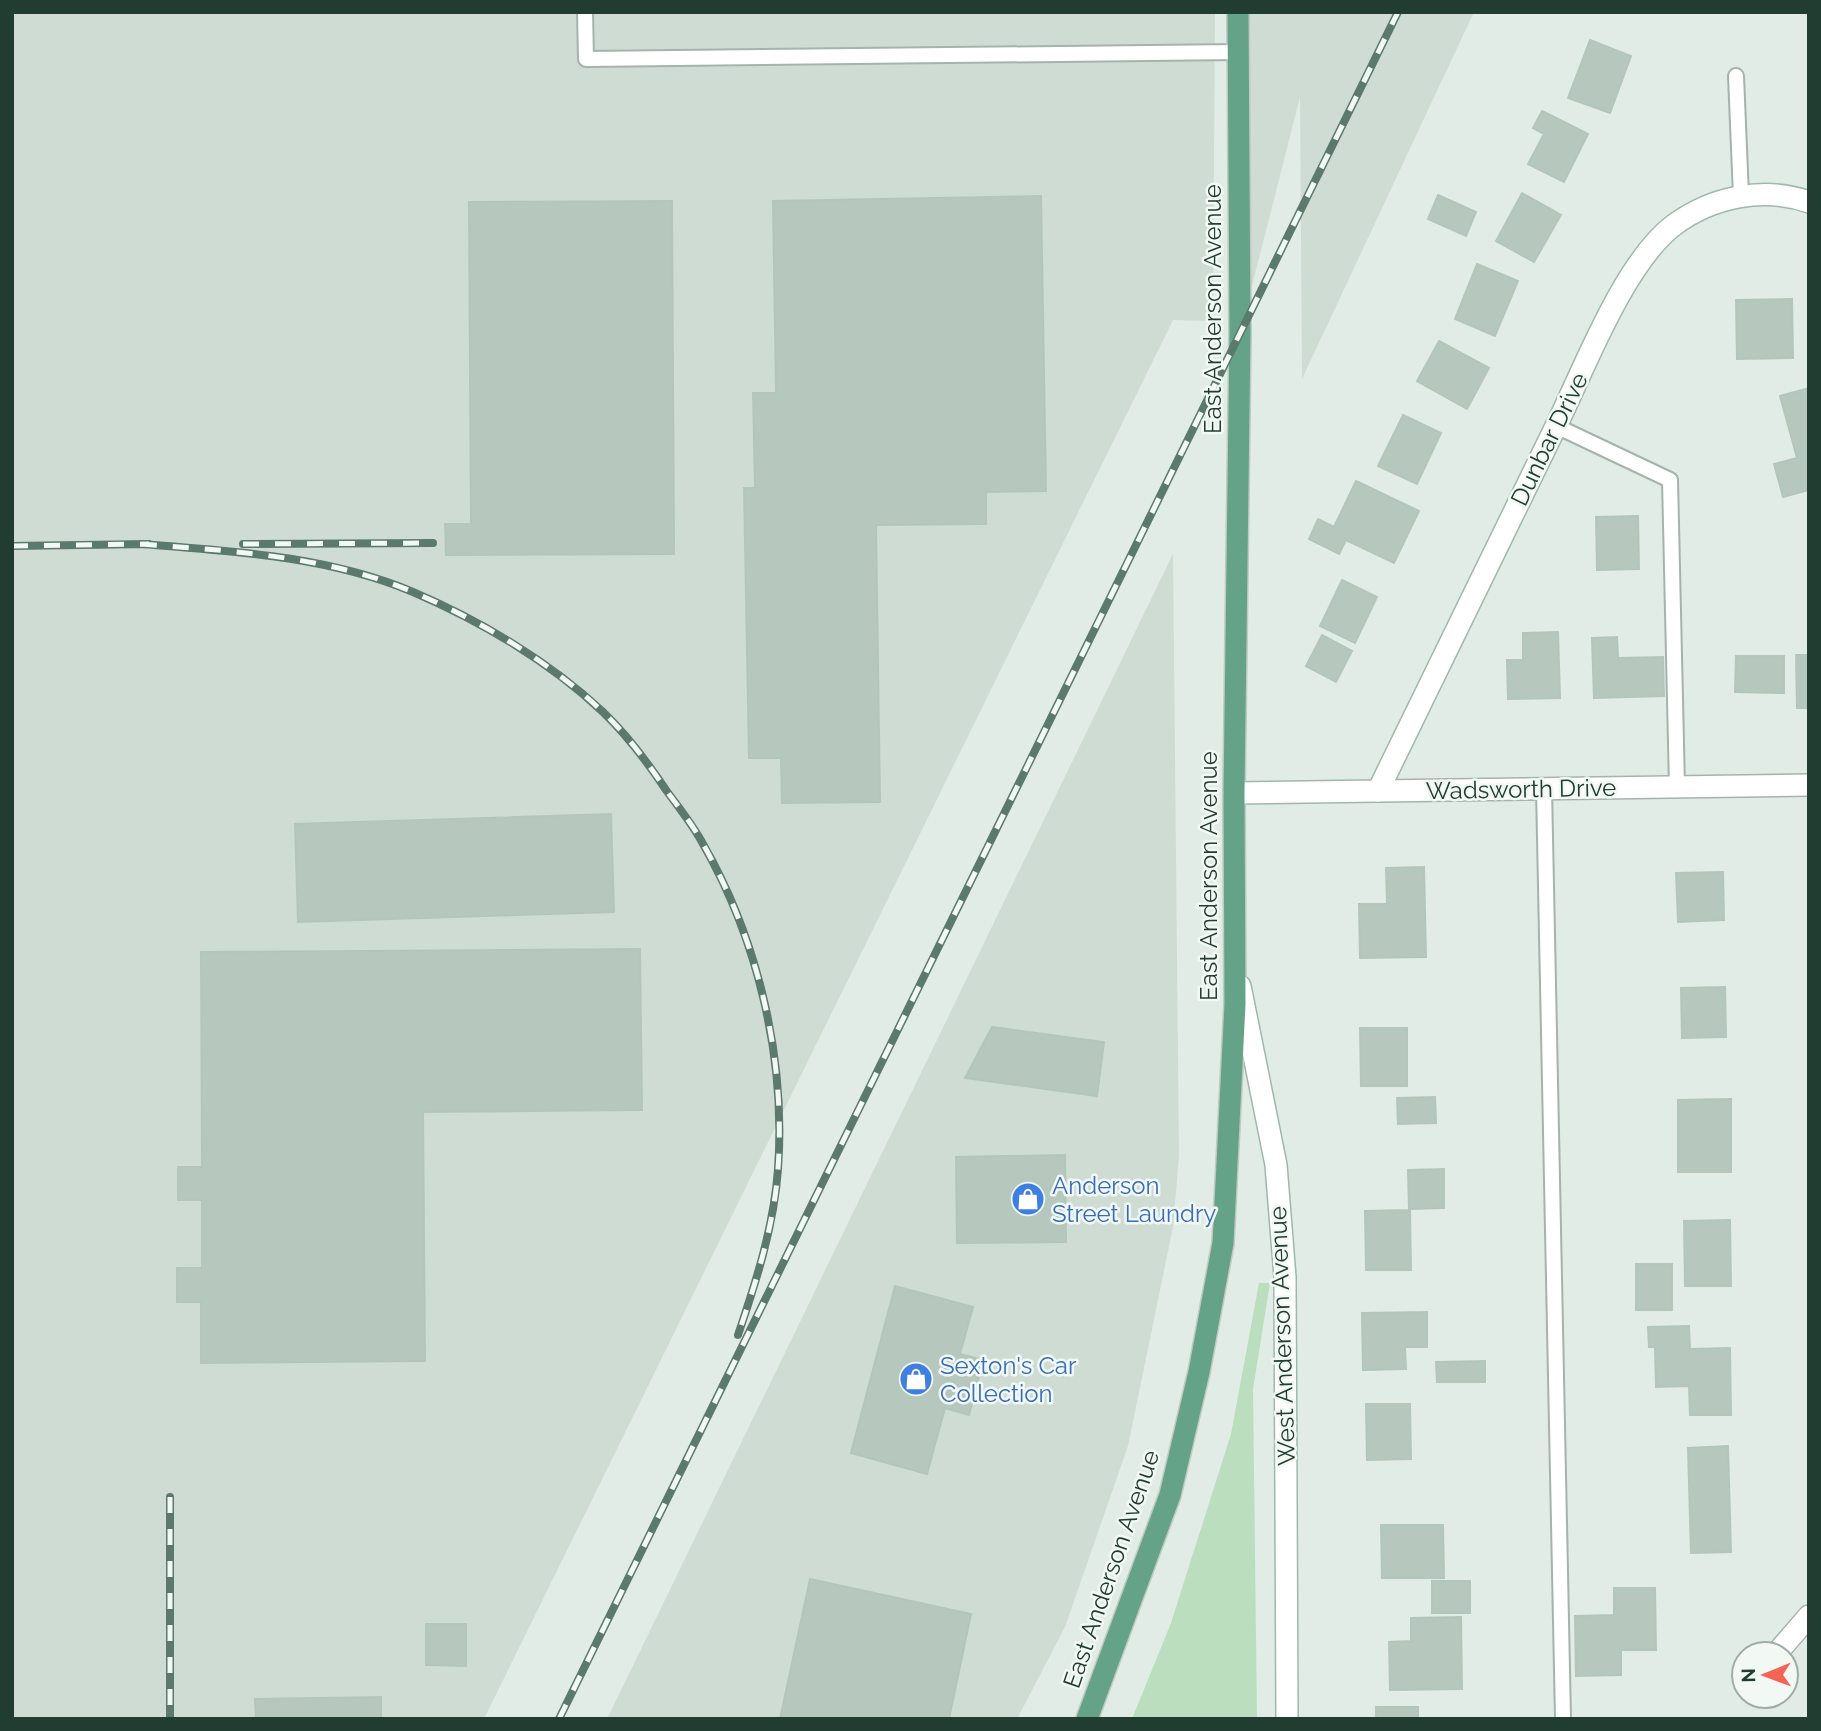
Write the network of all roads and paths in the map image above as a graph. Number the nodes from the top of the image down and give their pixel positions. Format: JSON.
{"nodes":[{"id":1,"x":585,"y":12,"type":"edge"},
{"id":2,"x":1238,"y":12,"type":"edge"},
{"id":3,"x":1238,"y":52,"type":"junction"},
{"id":4,"x":1736,"y":75,"type":"dead end"},
{"id":5,"x":1741,"y":196,"type":"junction"},
{"id":6,"x":1809,"y":202,"type":"edge"},
{"id":7,"x":1556,"y":426,"type":"junction"},
{"id":8,"x":1809,"y":785,"type":"edge"},
{"id":9,"x":1678,"y":787,"type":"junction"},
{"id":10,"x":1544,"y":788,"type":"junction"},
{"id":11,"x":1378,"y":791,"type":"junction"},
{"id":12,"x":1234,"y":793,"type":"junction"},
{"id":13,"x":1234,"y":957,"type":"junction"},
{"id":14,"x":1809,"y":1616,"type":"edge"},
{"id":15,"x":1788,"y":1640,"type":"edge"},
{"id":16,"x":1087,"y":1719,"type":"edge"},
{"id":17,"x":1287,"y":1719,"type":"edge"},
{"id":18,"x":1563,"y":1719,"type":"edge"}],
"edges":[{"from":1,"to":3,"type":"lane"},
{"from":2,"to":3,"type":"main road","name":"East Anderson Avenue"},
{"from":3,"to":12,"type":"main road","name":"East Anderson Avenue"},
{"from":4,"to":5,"type":"lane"},
{"from":5,"to":6,"type":"street","name":"Dunbar Drive"},
{"from":5,"to":7,"type":"street","name":"Dunbar Drive"},
{"from":7,"to":9,"type":"lane"},
{"from":7,"to":11,"type":"street","name":"Dunbar Drive"},
{"from":8,"to":9,"type":"street","name":"Wadsworth Drive"},
{"from":9,"to":10,"type":"street","name":"Wadsworth Drive"},
{"from":10,"to":11,"type":"street","name":"Wadsworth Drive"},
{"from":10,"to":18,"type":"lane"},
{"from":11,"to":12,"type":"street","name":"Wadsworth Drive"},
{"from":12,"to":13,"type":"main road","name":"East Anderson Avenue"},
{"from":13,"to":16,"type":"main road","name":"East Anderson Avenue"},
{"from":13,"to":17,"type":"street","name":"West Anderson Avenue"},
{"from":14,"to":15,"type":"street"}]}
